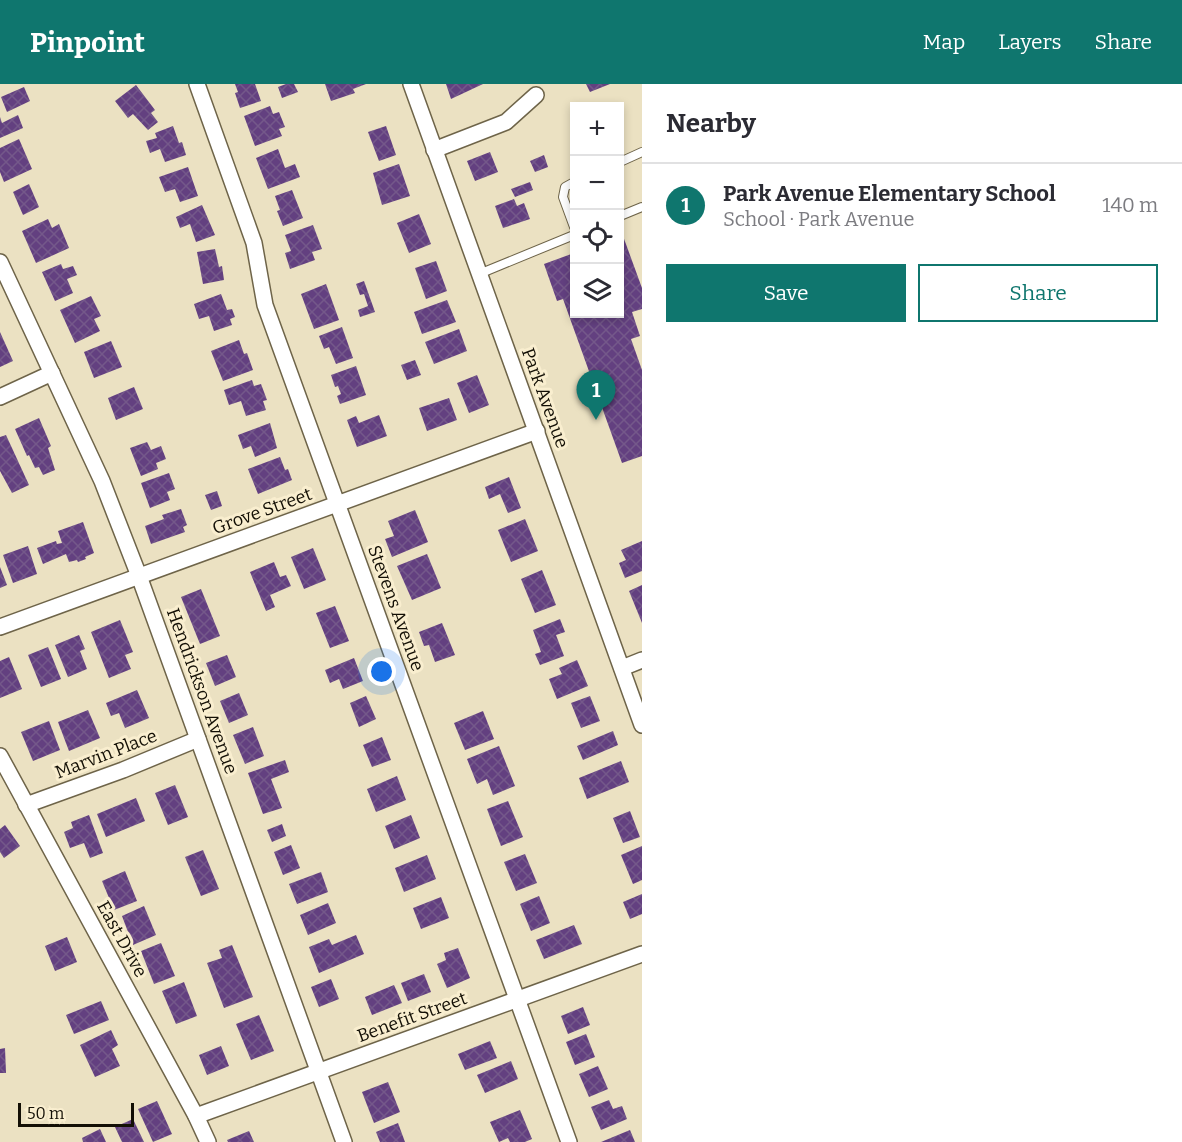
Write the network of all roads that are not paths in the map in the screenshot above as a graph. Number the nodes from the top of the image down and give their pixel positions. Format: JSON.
{"nodes":[{"id":1,"x":198,"y":84,"type":"edge"},
{"id":2,"x":411,"y":84,"type":"edge"},
{"id":3,"x":536,"y":95,"type":"dead end"},
{"id":4,"x":434,"y":150,"type":"junction"},
{"id":5,"x":642,"y":152,"type":"edge"},
{"id":6,"x":624,"y":160,"type":"edge"},
{"id":7,"x":570,"y":184,"type":"edge"},
{"id":8,"x":642,"y":207,"type":"edge"},
{"id":9,"x":624,"y":214,"type":"edge"},
{"id":10,"x":570,"y":216,"type":"edge"},
{"id":11,"x":570,"y":237,"type":"edge"},
{"id":12,"x":0,"y":262,"type":"edge"},
{"id":13,"x":479,"y":274,"type":"junction"},
{"id":14,"x":52,"y":373,"type":"junction"},
{"id":15,"x":0,"y":397,"type":"edge"},
{"id":16,"x":537,"y":431,"type":"junction"},
{"id":17,"x":338,"y":504,"type":"junction"},
{"id":18,"x":140,"y":576,"type":"junction"},
{"id":19,"x":0,"y":627,"type":"edge"},
{"id":20,"x":642,"y":660,"type":"edge"},
{"id":21,"x":622,"y":668,"type":"junction"},
{"id":22,"x":642,"y":725,"type":"edge"},
{"id":23,"x":198,"y":739,"type":"junction"},
{"id":24,"x":0,"y":756,"type":"edge"},
{"id":25,"x":26,"y":805,"type":"junction"},
{"id":26,"x":642,"y":954,"type":"edge"},
{"id":27,"x":517,"y":1000,"type":"junction"},
{"id":28,"x":319,"y":1071,"type":"junction"},
{"id":29,"x":196,"y":1116,"type":"junction"},
{"id":30,"x":208,"y":1142,"type":"edge"},
{"id":31,"x":344,"y":1142,"type":"edge"},
{"id":32,"x":569,"y":1142,"type":"edge"}],
"edges":[{"from":1,"to":17,"type":"street","name":"Stevens Avenue"},
{"from":2,"to":4,"type":"street","name":"Park Avenue"},
{"from":3,"to":4,"type":"street"},
{"from":4,"to":13,"type":"street","name":"Park Avenue"},
{"from":5,"to":6,"type":"lane"},
{"from":7,"to":10,"type":"lane"},
{"from":8,"to":9,"type":"lane"},
{"from":11,"to":13,"type":"lane"},
{"from":12,"to":14,"type":"street","name":"Hendrickson Avenue"},
{"from":13,"to":16,"type":"street","name":"Park Avenue"},
{"from":14,"to":15,"type":"street"},
{"from":14,"to":18,"type":"street","name":"Hendrickson Avenue"},
{"from":16,"to":17,"type":"street","name":"Grove Street"},
{"from":16,"to":21,"type":"street","name":"Park Avenue"},
{"from":17,"to":18,"type":"street","name":"Grove Street"},
{"from":17,"to":27,"type":"street","name":"Stevens Avenue"},
{"from":18,"to":19,"type":"street","name":"Grove Street"},
{"from":18,"to":23,"type":"street","name":"Hendrickson Avenue"},
{"from":20,"to":21,"type":"street"},
{"from":21,"to":22,"type":"street","name":"Park Avenue"},
{"from":23,"to":25,"type":"street","name":"Marvin Place"},
{"from":23,"to":28,"type":"street","name":"Hendrickson Avenue"},
{"from":24,"to":25,"type":"street","name":"East Drive"},
{"from":25,"to":29,"type":"street","name":"East Drive"},
{"from":26,"to":27,"type":"street","name":"Benefit Street"},
{"from":27,"to":28,"type":"street","name":"Benefit Street"},
{"from":27,"to":32,"type":"street","name":"Stevens Avenue"},
{"from":28,"to":29,"type":"street","name":"Benefit Street"},
{"from":28,"to":31,"type":"street","name":"Hendrickson Avenue"},
{"from":29,"to":30,"type":"street","name":"East Drive"}]}
